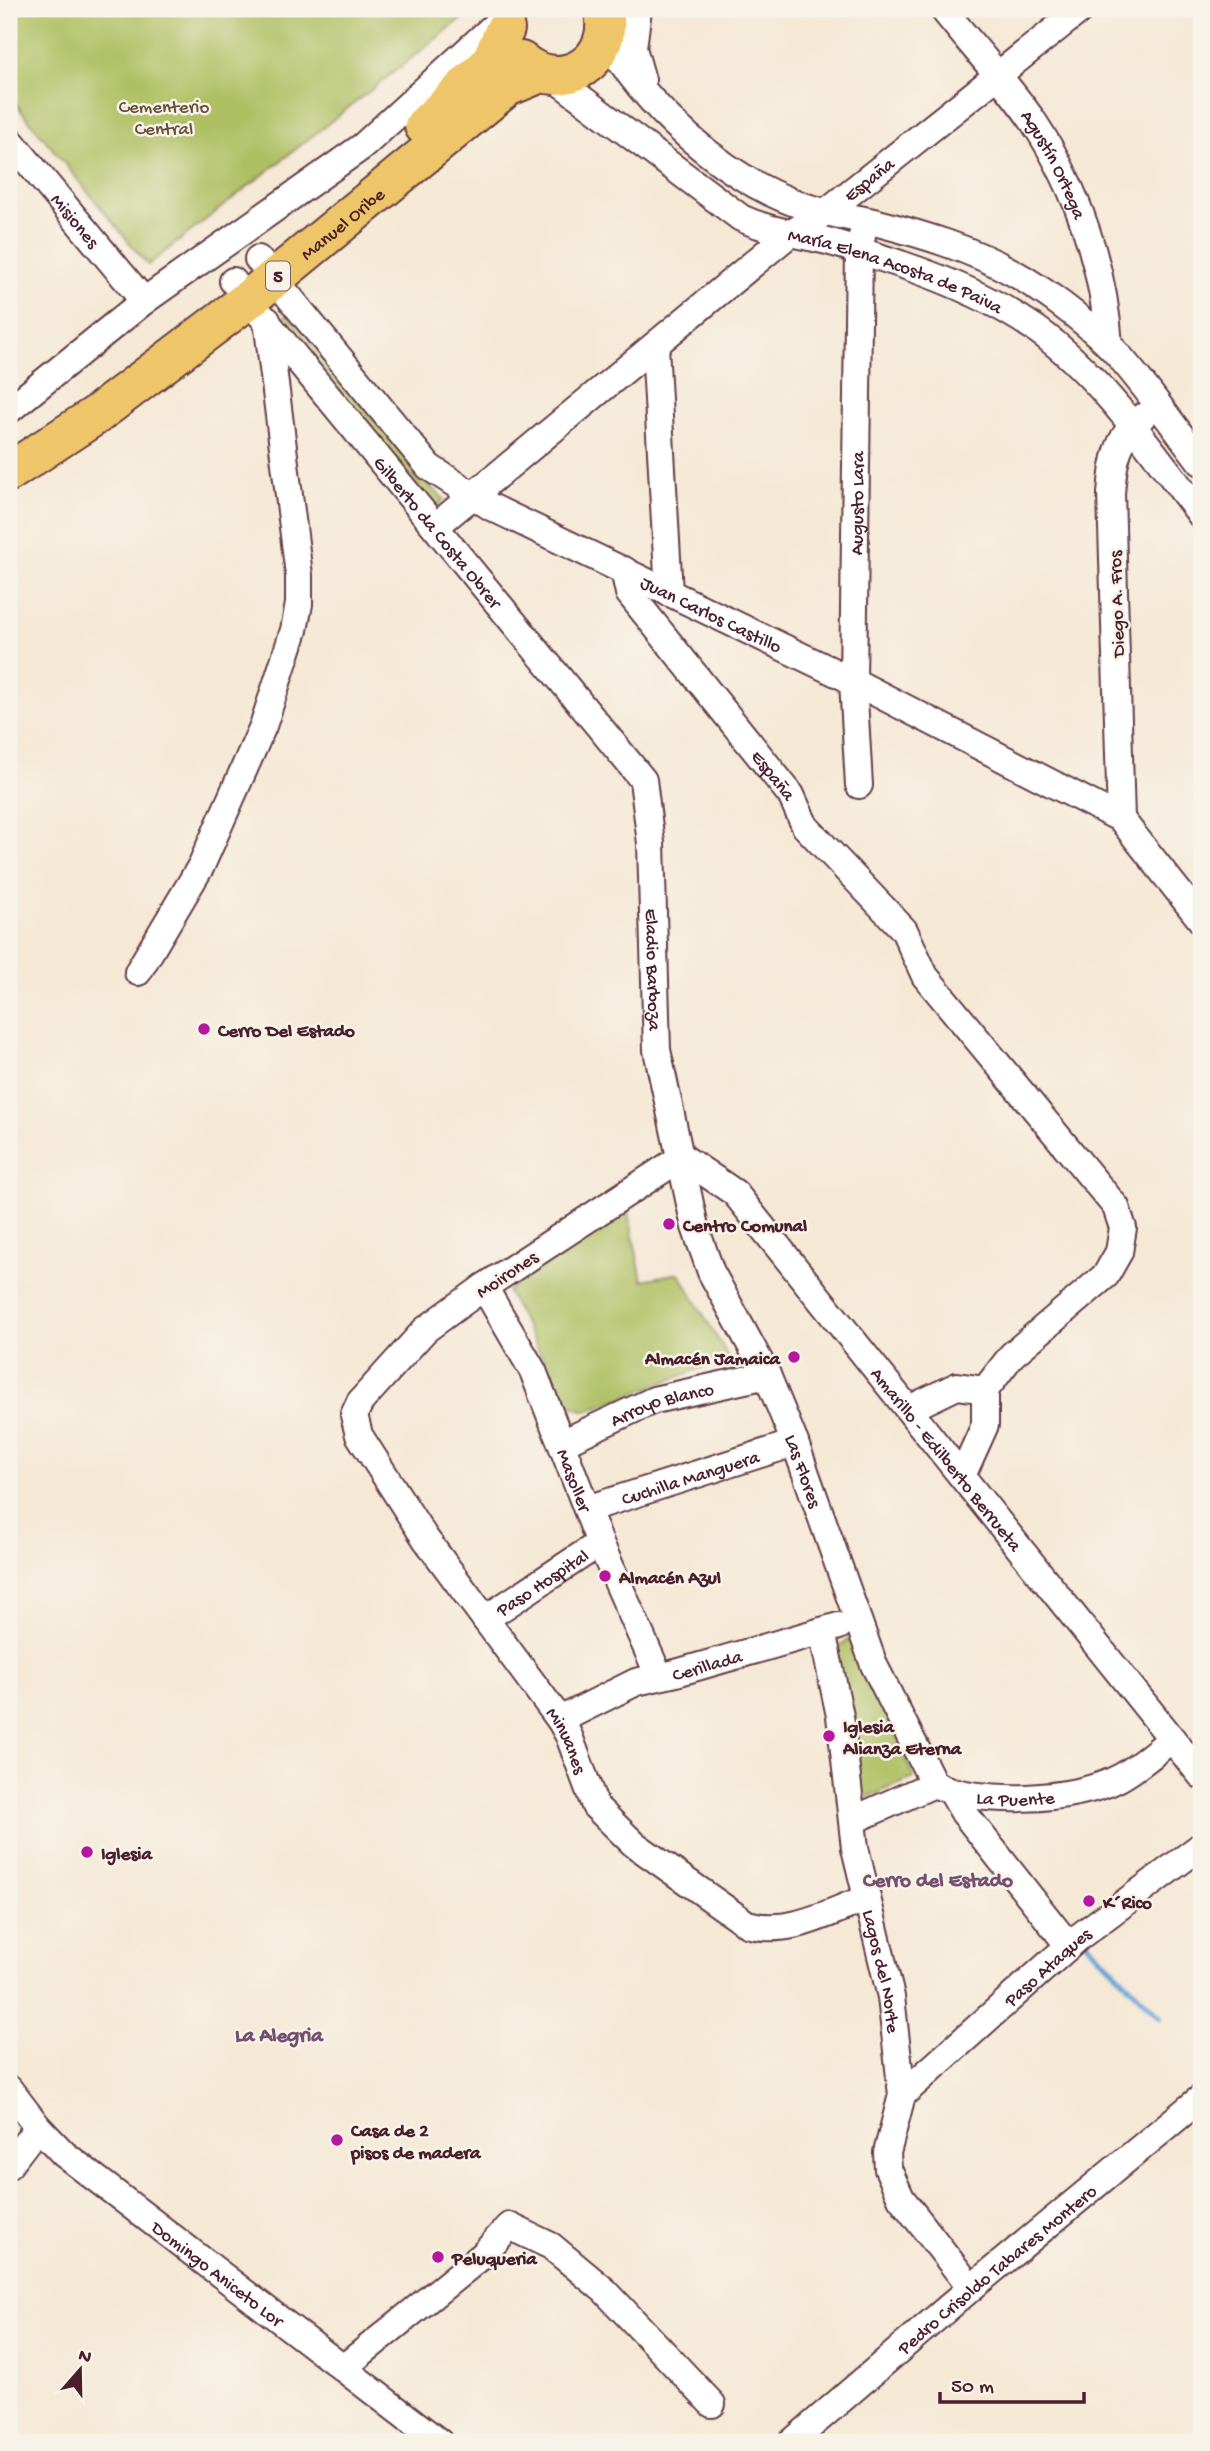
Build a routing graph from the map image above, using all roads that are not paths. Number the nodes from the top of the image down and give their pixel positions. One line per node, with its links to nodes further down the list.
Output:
1 (943, 9): 6 (street, Agustín Ortega)
2 (1081, 9): 6 (street, España)
3 (611, 14): 5 (highway, Manuel Oribe); 7 (street, María Elena Acosta de Paiva); 7 (street)
4 (506, 18): 5 (highway); 13 (highway, Manuel Oribe / 5); 14 (street)
5 (545, 74): 11 (street, María Elena Acosta de Paiva); 13 (highway, Manuel Oribe / 5)
6 (997, 77): 9 (street, España); 15 (street, Agustín Ortega)
7 (646, 95): 9 (street, María Elena Acosta de Paiva)
8 (9, 139): 14 (street, Misiones)
9 (825, 212): 10 (street, María Elena Acosta de Paiva); 11 (street, España)
10 (865, 220): 12 (street, Augusto Lara); 15 (street, María Elena Acosta de Paiva)
11 (788, 235): 12 (street, María Elena Acosta de Paiva); 16 (street, España)
12 (859, 251): 19 (street, María Elena Acosta de Paiva); 28 (street, Augusto Lara)
13 (256, 288): 20 (highway, Manuel Oribe / 5); 22 (highway, Manuel Oribe / 5); 23 (street, Juan Carlos Castillo); 25 (street, Gilberto da Costa Obrer); 33 (street)
14 (144, 301): 18 (street)
15 (1109, 345): 17 (street, María Elena Acosta de Paiva)
16 (655, 346): 23 (street, España); 27 (street)
17 (1156, 405): 19 (street, Diego A. Fros); 21 (street, María Elena Acosta de Paiva)
18 (9, 410)
19 (1131, 426): 24 (street, María Elena Acosta de Paiva); 31 (street, Diego A. Fros)
20 (9, 449)
21 (1201, 462)
22 (9, 472)
23 (469, 496): 25 (street, España); 26 (street, Juan Carlos Castillo)
24 (1201, 515)
25 (436, 526): 29 (street, Gilberto da Costa Obrer)
26 (624, 570): 27 (street, Juan Carlos Castillo); 37 (street, España)
27 (669, 593): 28 (street, Juan Carlos Castillo)
28 (853, 681): 30 (street, Augusto Lara); 31 (street, Juan Carlos Castillo)
29 (643, 780): 34 (street, Eladio Barboza)
30 (859, 785)
31 (1121, 819): 32 (street, Juan Carlos Castillo)
32 (1201, 919)
33 (138, 972)
34 (682, 1157): 35 (street, Moirones); 36 (street, Las Flores); 38 (street, Amarillo - Edilberto Berrueta)
35 (484, 1287): 39 (street, Moirones); 40 (street, Masoller)
36 (767, 1375): 40 (street, Arroyo Blanco); 41 (street, Las Flores)
37 (985, 1390): 38 (street); 42 (street)
38 (909, 1409): 42 (street, Amarillo - Edilberto Berrueta)
39 (354, 1416): 46 (street, Minuanes)
40 (562, 1443): 43 (street, Masoller)
41 (795, 1443): 43 (street, Cuchilla Manguera); 45 (street, Las Flores)
42 (962, 1476): 50 (street, Amarillo - Edilberto Berrueta)
43 (587, 1509): 44 (street, Masoller)
44 (600, 1543): 46 (street, Paso Hospital); 48 (street, Masoller)
45 (856, 1618): 47 (street, Cerillada); 52 (street, Las Flores)
46 (485, 1619): 49 (street, Minuanes)
47 (822, 1631): 48 (street, Cerillada); 53 (street, Lagos del Norte)
48 (659, 1676): 49 (street, Cerillada)
49 (560, 1720): 55 (street, Minuanes)
50 (1172, 1739): 51 (street, Amarillo - Edilberto Berrueta); 52 (street, La Puente)
51 (1201, 1775)
52 (944, 1789): 53 (street, La Puente); 56 (street, Las Flores)
53 (853, 1820): 55 (street, Lagos del Norte)
54 (1201, 1846): 56 (street, Paso Ataques)
55 (865, 1899): 58 (street, Lagos del Norte)
56 (1069, 1945): 58 (street, Paso Ataques)
57 (9, 2089): 60 (street, Domingo Aniceto Lor)
58 (902, 2095): 62 (street, Lagos del Norte)
59 (1201, 2098): 62 (street, Pedro Crisoldo Tabares Montero)
60 (38, 2127): 61 (street); 63 (street, Domingo Aniceto Lor)
61 (10, 2160)
62 (971, 2288): 66 (street, Pedro Crisoldo Tabares Montero)
63 (343, 2368): 64 (street); 65 (street, Domingo Aniceto Lor)
64 (712, 2404)
65 (439, 2442)
66 (792, 2442)

